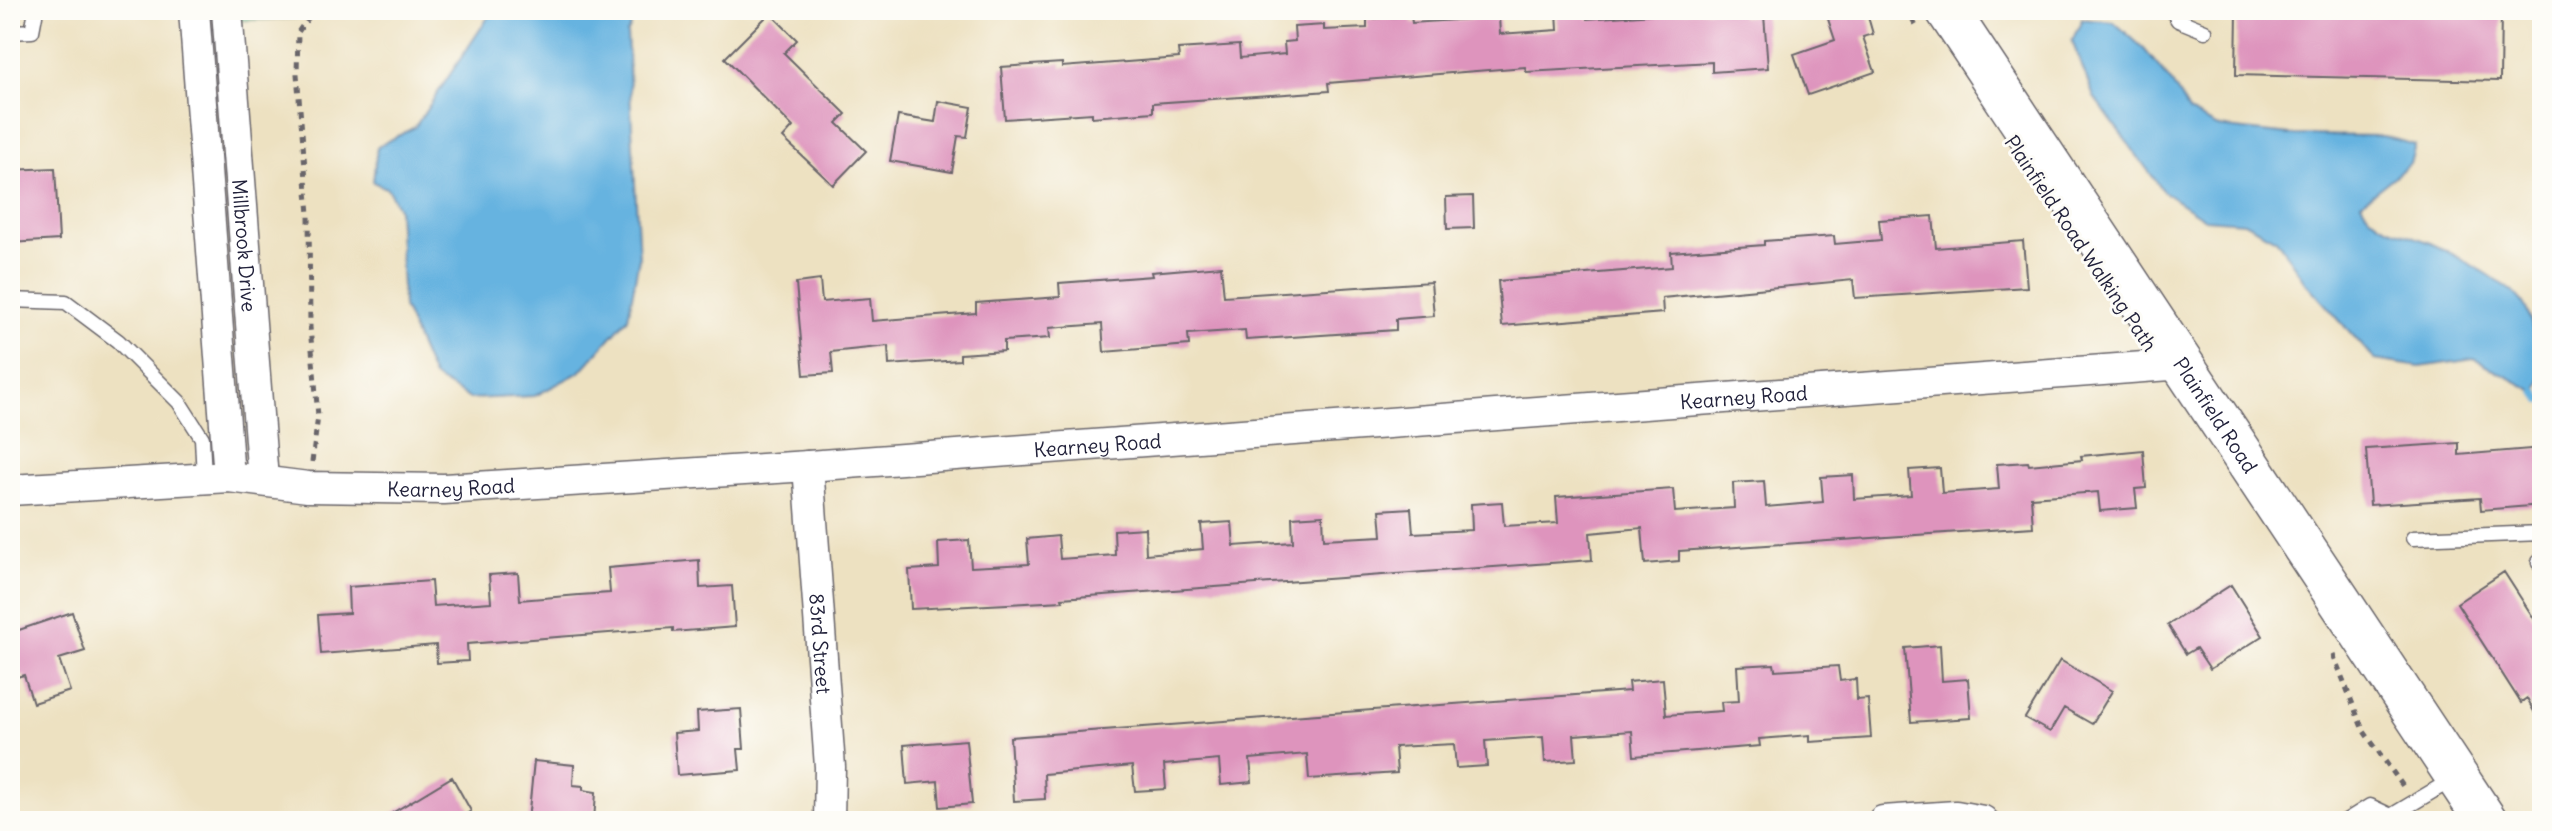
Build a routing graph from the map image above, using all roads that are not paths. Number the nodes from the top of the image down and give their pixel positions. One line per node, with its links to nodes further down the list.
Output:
1 (36, 10): 7 (lane)
2 (194, 10): 11 (street, Millbrook Drive)
3 (227, 10): 12 (street, Millbrook Drive)
4 (2172, 10): 6 (lane)
5 (1949, 19): 9 (main road, Plainfield Road)
6 (2205, 31)
7 (10, 32)
8 (10, 300): 11 (lane)
9 (2184, 364): 10 (street, Kearney Road); 16 (main road, Plainfield Road)
10 (808, 466): 12 (street, Kearney Road); 19 (street, 83rd Street)
11 (216, 477): 12 (street, Kearney Road); 13 (street, Kearney Road)
12 (263, 480)
13 (10, 490)
14 (2542, 533): 15 (lane)
15 (2413, 538)
16 (2456, 776): 17 (lane); 22 (main road, Plainfield Road)
17 (2391, 818): 21 (lane)
18 (1982, 820): 20 (street)
19 (829, 821)
20 (1883, 821)
21 (2346, 821)
22 (2486, 821)

